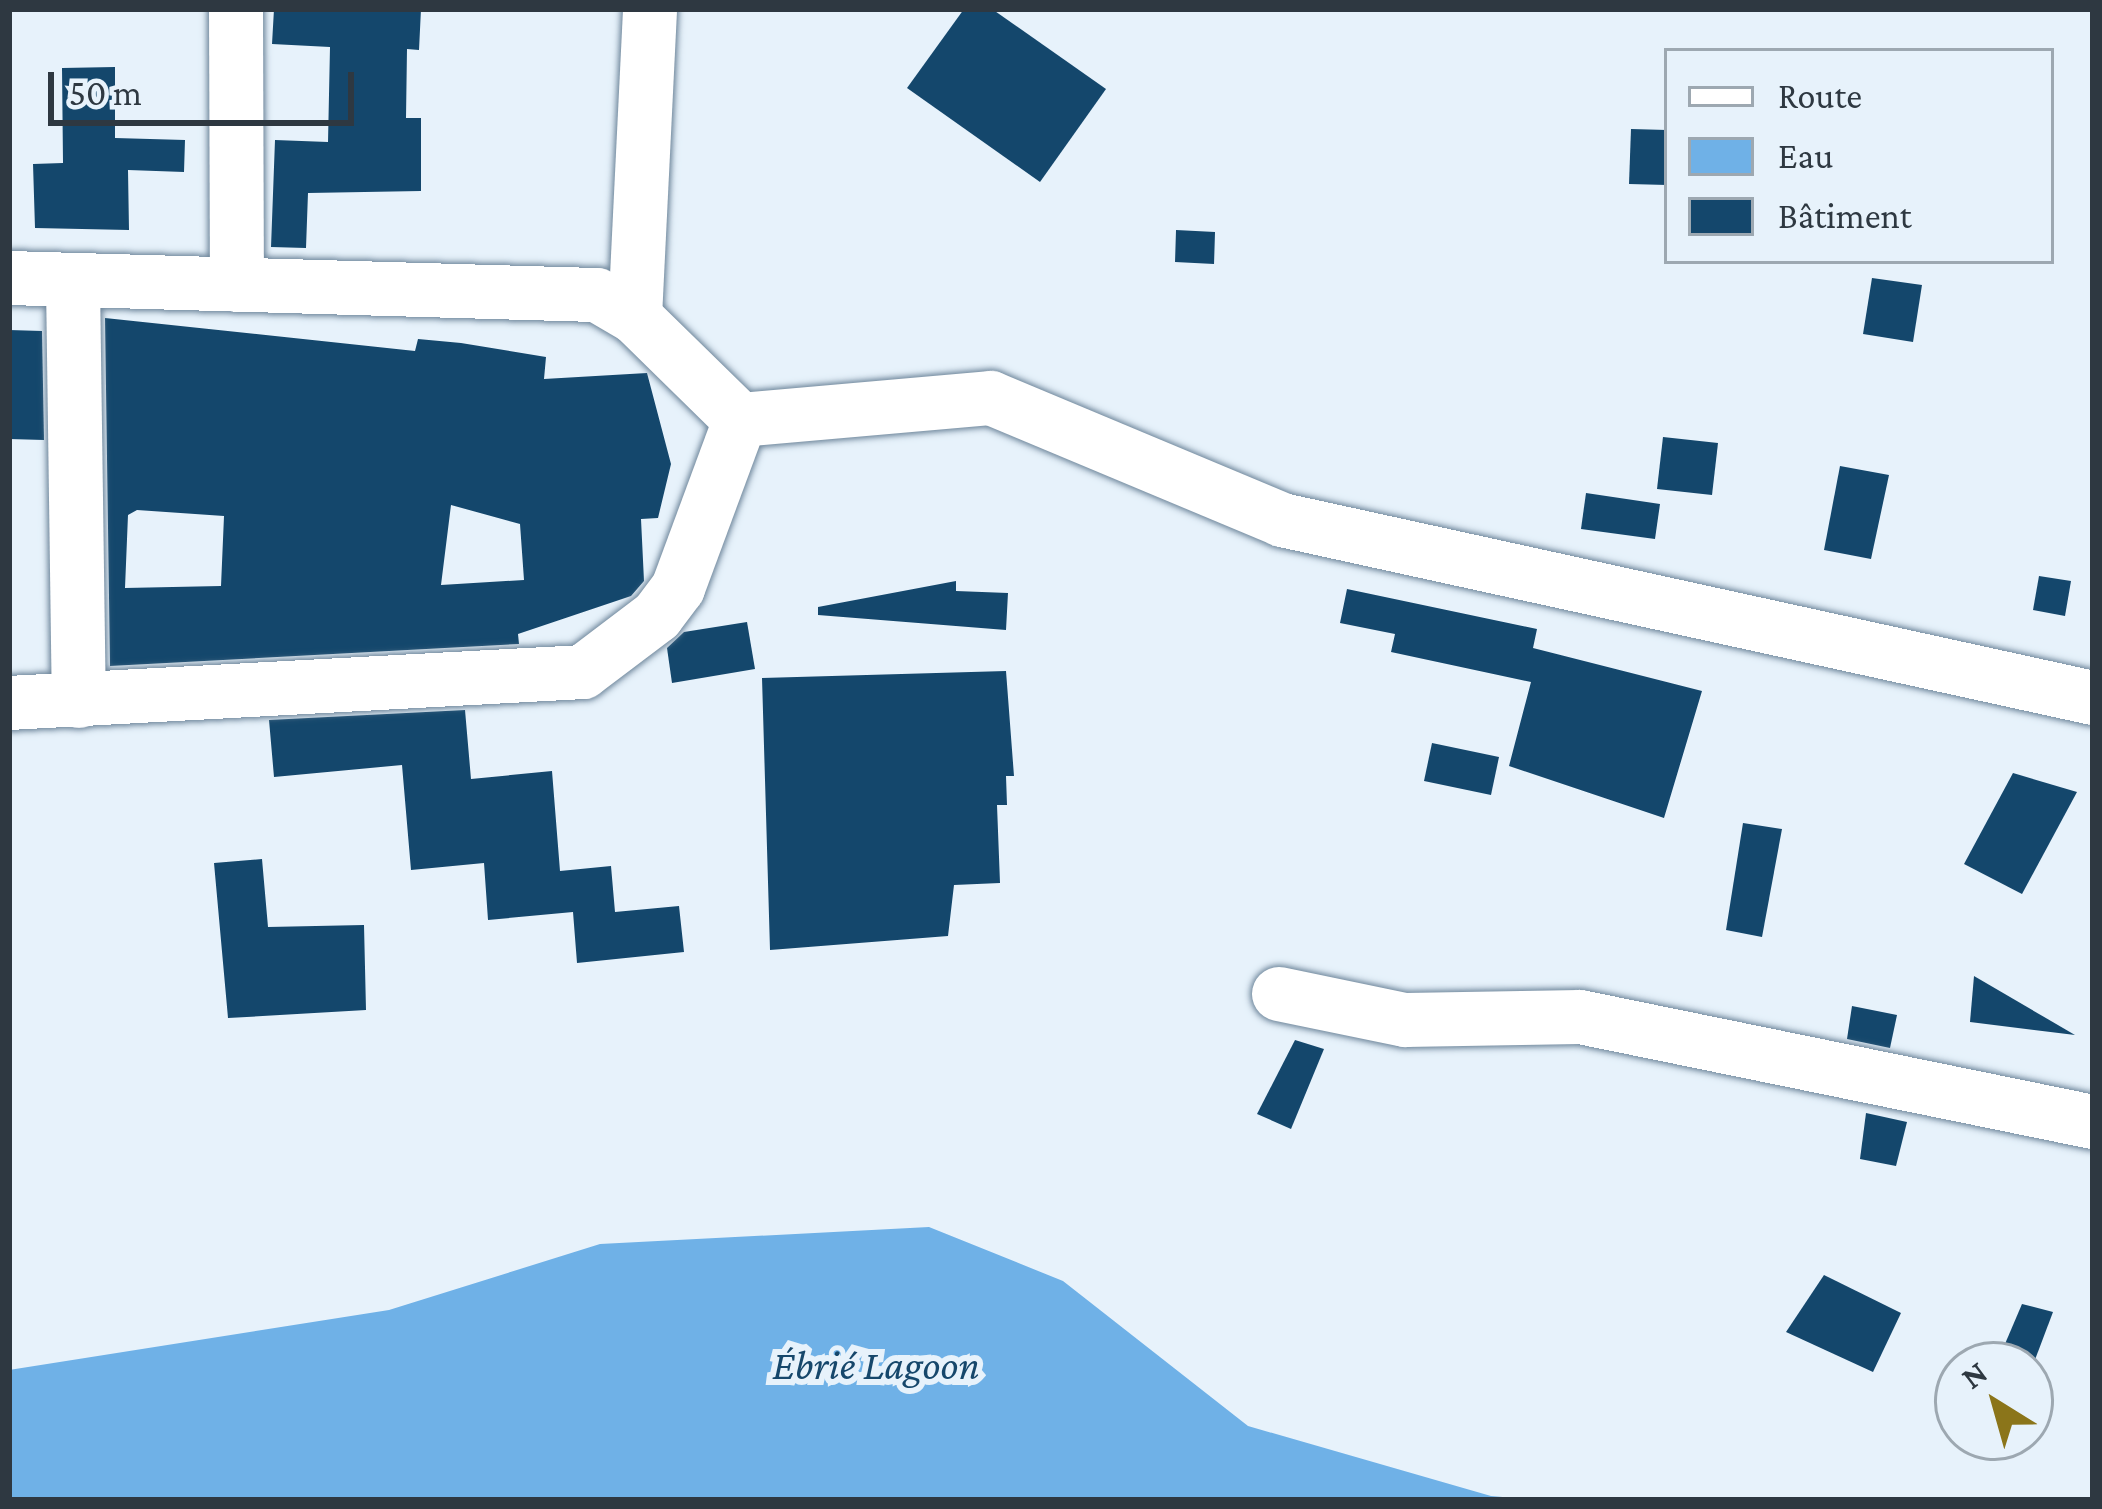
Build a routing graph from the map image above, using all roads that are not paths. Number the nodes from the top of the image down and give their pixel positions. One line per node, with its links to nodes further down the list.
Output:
1 (236, 9): 5 (street)
2 (650, 9): 6 (street)
3 (9, 278): 4 (street)
4 (73, 284): 5 (street); 9 (street)
5 (237, 285): 6 (street)
6 (634, 316): 7 (street)
7 (740, 419): 8 (street); 9 (street)
8 (2093, 698)
9 (79, 701): 10 (street)
10 (9, 703)
11 (1279, 994): 12 (street)
12 (2093, 1122)

